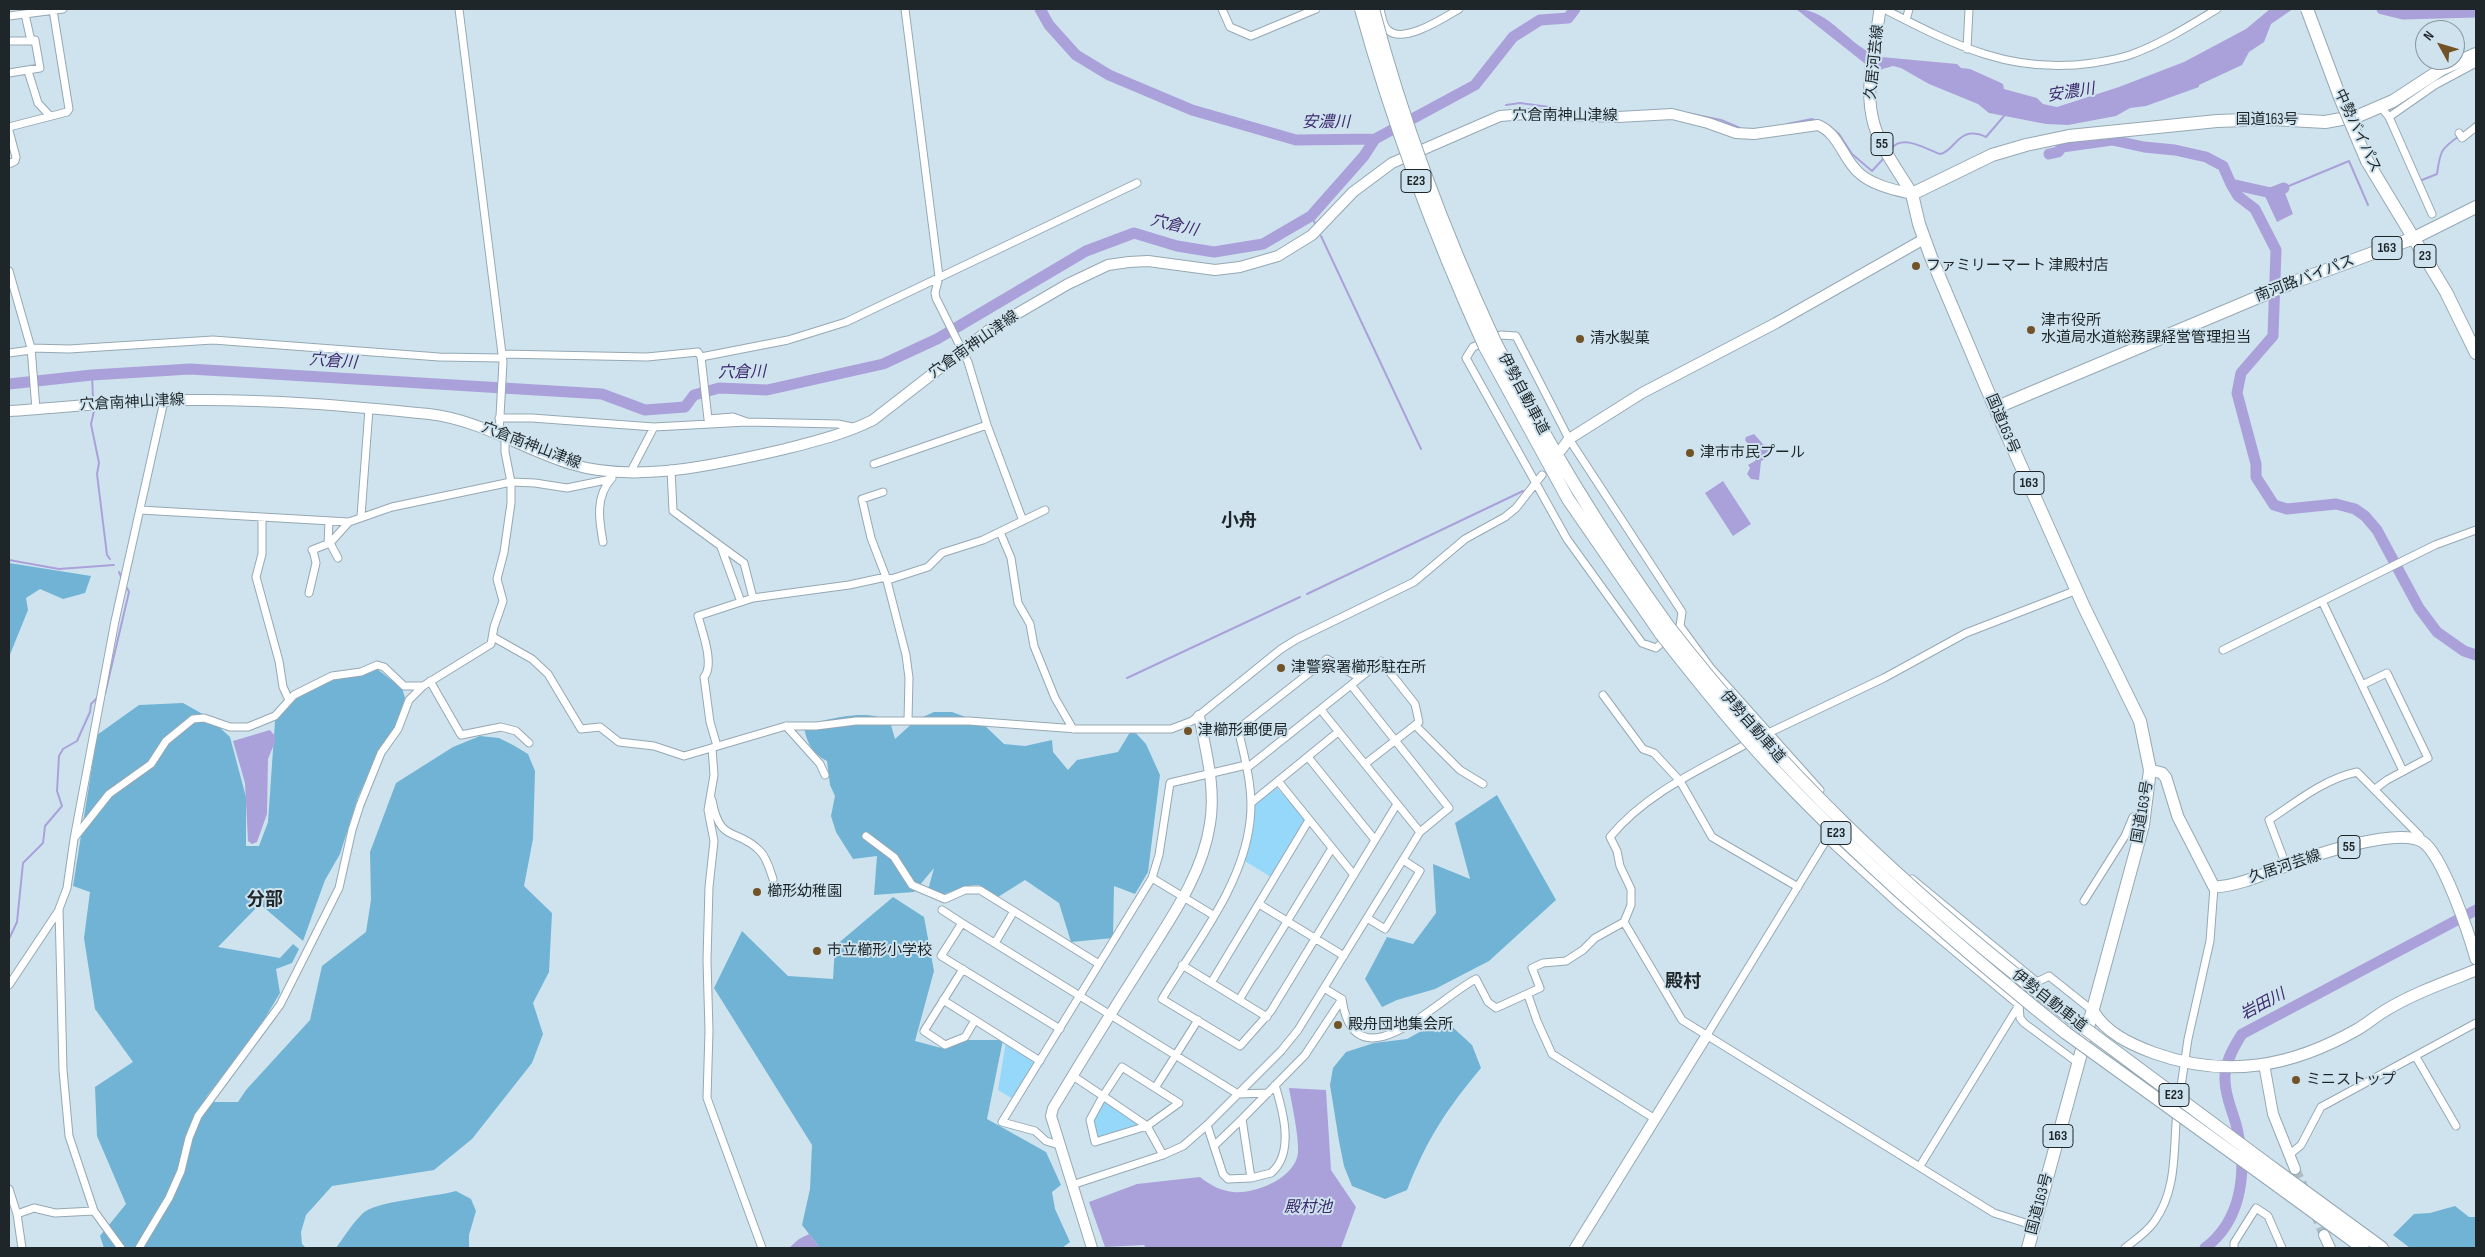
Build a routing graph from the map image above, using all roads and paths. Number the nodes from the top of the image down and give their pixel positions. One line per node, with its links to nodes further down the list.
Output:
1 (63, 9): 16 (street)
2 (460, 9): 48 (street)
3 (905, 9): 42 (street)
4 (1222, 9): 5 (street)
5 (1316, 9)
6 (1361, 9): 43 (highway, 伊勢自動車道 / E23, bridge)
7 (1372, 9): 43 (highway, 伊勢自動車道 / E23, bridge)
8 (1380, 9): 9 (street)
9 (1459, 9)
10 (1880, 9): 36 (main road, 久居河芸線 / 55)
11 (1884, 9): 18 (street)
12 (1902, 9): 18 (street)
13 (1969, 9): 22 (street)
14 (2217, 9): 22 (street)
15 (2307, 9): 39 (highway, 中勢バイパス / 23, bridge)
16 (53, 10): 17 (street); 28 (street)
17 (25, 14): 19 (street); 20 (street)
18 (1908, 15): 22 (street)
19 (9, 16)
20 (31, 40): 21 (street); 25 (street)
21 (9, 41)
22 (1967, 49)
23 (2476, 54): 27 (highway, 国道163号)
24 (2476, 63): 29 (street)
25 (28, 70): 26 (street); 28 (street)
26 (9, 73)
27 (2381, 107): 29 (street); 36 (highway, 国道163号)
28 (50, 116): 30 (street)
29 (2389, 117): 38 (street)
30 (9, 127)
31 (2476, 127): 33 (street)
32 (9, 131): 34 (street)
33 (2461, 136)
34 (9, 164)
35 (1137, 183): 42 (street)
36 (1912, 194): 40 (highway, 国道163号 / 163); 45 (main road, 穴倉南神山津線)
37 (2476, 207): 39 (highway, 南河路バイパス / 163)
38 (2432, 214)
39 (2414, 238): 47 (highway, 中勢バイパス / 23); 52 (highway, 南河路バイパス / 163)
40 (1924, 239): 52 (highway, 国道163号 / 163); 61 (main road)
41 (9, 271): 44 (street)
42 (939, 278): 45 (street); 49 (street)
43 (1490, 345): 90 (highway, 伊勢自動車道 / E23)
44 (31, 350): 46 (street); 48 (street); 51 (street)
45 (963, 352): 57 (street); 59 (main road, 穴倉南神山津線)
46 (9, 353)
47 (2476, 353)
48 (502, 358): 49 (street); 55 (street)
49 (702, 359): 56 (street)
50 (164, 401): 51 (main road, 穴倉南神山津線); 53 (main road, 穴倉南神山津線); 71 (street)
51 (36, 407): 54 (main road, 穴倉南神山津線)
52 (1995, 408): 85 (highway, 国道163号 / 163)
53 (369, 409): 60 (main road, 穴倉南神山津線); 73 (street)
54 (9, 411)
55 (499, 415): 58 (street); 60 (street)
56 (747, 422): 58 (street); 59 (street)
57 (988, 425): 63 (street); 76 (street)
58 (654, 427): 65 (street)
59 (858, 428): 64 (main road, 穴倉南神山津線)
60 (502, 435): 65 (main road, 穴倉南神山津線); 68 (street)
61 (1569, 439): 62 (main road); 69 (street); 90 (street)
62 (1560, 450)
63 (874, 464)
64 (671, 470): 65 (main road, 穴倉南神山津線); 82 (street)
65 (627, 471): 67 (street)
66 (1542, 475): 69 (street)
67 (611, 479): 68 (street); 80 (street)
68 (512, 482): 73 (street); 91 (street)
69 (1535, 482): 90 (street); 101 (street)
70 (884, 492): 84 (street)
71 (140, 510): 74 (street); 129 (street)
72 (1046, 510): 76 (street)
73 (361, 516): 77 (street)
74 (262, 518): 75 (street); 99 (street)
75 (328, 521): 77 (street); 81 (street)
76 (1023, 521): 79 (street)
77 (349, 522): 81 (street)
78 (2476, 530): 88 (street)
79 (1000, 532): 84 (street); 105 (street)
80 (602, 542)
81 (329, 544): 83 (street); 86 (street)
82 (721, 546): 87 (street); 89 (street)
83 (338, 558)
84 (886, 577): 87 (street); 102 (street)
85 (2077, 590): 107 (street); 114 (highway, 国道163号 / 163)
86 (309, 593)
87 (753, 598): 89 (street)
88 (2322, 601): 92 (street); 96 (street)
89 (741, 602): 110 (street)
90 (1670, 629): 107 (street); 200 (highway, 伊勢自動車道 / E23, bridge); 200 (highway, 伊勢自動車道 / E23, bridge)
91 (493, 637): 94 (street); 110 (street)
92 (2223, 650)
93 (1360, 678): 95 (street); 103 (street); 113 (street)
94 (430, 681): 97 (street); 109 (street)
95 (1351, 685): 100 (street); 108 (street)
96 (2362, 685): 115 (street); 115 (street)
97 (423, 686): 99 (street); 211 (street)
98 (1603, 695): 119 (street)
99 (289, 700): 129 (street)
100 (1321, 710): 106 (street); 113 (street)
101 (1199, 716): 105 (street); 116 (main road)
102 (908, 720): 104 (street); 105 (street)
103 (1415, 724): 108 (street); 120 (street)
104 (786, 726): 110 (street); 117 (street)
105 (1073, 729)
106 (1338, 732): 111 (street); 112 (street)
107 (1768, 732): 119 (street); 159 (street)
108 (1395, 740): 112 (street); 127 (street)
109 (529, 743)
110 (715, 747): 122 (street)
111 (1308, 757): 118 (street); 130 (street)
112 (1365, 764): 124 (street)
113 (1246, 767): 116 (street); 123 (street)
114 (2150, 770): 125 (highway, 国道163号 / 163); 139 (main road)
115 (2403, 771): 121 (street)
116 (1210, 774): 136 (street); 140 (main road)
117 (825, 775)
118 (1278, 781): 123 (street); 126 (street)
119 (1680, 781): 138 (street); 149 (street)
120 (1483, 784)
121 (2375, 789): 131 (street); 134 (street)
122 (711, 795): 137 (street); 212 (street)
123 (1251, 803): 146 (street)
124 (1397, 804): 127 (street); 130 (street)
125 (2145, 815): 141 (street); 169 (highway, 国道163号 / 163)
126 (1309, 820): 132 (street); 142 (street)
127 (1420, 832): 133 (street)
128 (866, 836): 145 (street)
129 (74, 839): 143 (street)
130 (1375, 840): 135 (street)
131 (2420, 841): 134 (main road, 久居河芸線 / 55); 154 (main road)
132 (1332, 848): 135 (street); 148 (street)
133 (1403, 860): 147 (street); 147 (street)
134 (2286, 865): 139 (main road, 久居河芸線 / 55)
135 (1354, 875): 151 (street)
136 (1152, 878): 140 (street); 155 (street)
137 (773, 879)
138 (1798, 887): 168 (street); 176 (street)
139 (2214, 887): 180 (street)
140 (1183, 897): 146 (street); 170 (main road)
141 (2084, 901)
142 (1259, 904): 148 (street); 160 (street)
143 (59, 909): 161 (street); 204 (street)
144 (942, 910): 150 (street)
145 (1014, 911): 152 (street); 155 (street)
146 (1213, 916): 156 (street)
147 (1367, 918): 153 (street)
148 (1287, 921): 151 (street); 167 (street)
149 (1624, 922): 163 (street); 176 (street)
150 (962, 923): 152 (street); 157 (street)
151 (1315, 938): 153 (street); 171 (street)
152 (995, 943): 164 (street)
153 (1344, 956): 162 (street)
154 (2476, 959)
155 (1099, 964): 164 (street)
156 (1182, 965): 160 (street); 173 (street)
157 (963, 969): 166 (street); 175 (street)
158 (2476, 970): 182 (main road)
159 (2037, 982): 168 (street); 169 (street)
160 (1211, 983): 167 (street)
161 (9, 985)
162 (1324, 988): 165 (street); 187 (street)
163 (1528, 995): 165 (street); 190 (street)
164 (1080, 996): 170 (street); 175 (street)
165 (1342, 999): 184 (street)
166 (943, 1000): 172 (street); 172 (street)
167 (1239, 1000): 171 (street)
168 (2019, 1005): 181 (street); 198 (street)
169 (2093, 1011): 180 (main road); 181 (highway, 国道163号 / 163)
170 (1110, 1014): 177 (street); 183 (main road)
171 (1267, 1017): 173 (street)
172 (975, 1020): 179 (street)
173 (1198, 1020): 177 (street)
174 (2476, 1023): 178 (street)
175 (1060, 1029): 179 (street)
176 (1707, 1035): 190 (main road); 198 (street)
177 (1176, 1056): 185 (street); 187 (street)
178 (2416, 1057): 193 (street); 197 (street)
179 (1040, 1061): 194 (street)
180 (2187, 1063): 182 (main road); 216 (street)
181 (2078, 1064): 206 (highway, 国道163号 / 163)
182 (2258, 1066): 197 (main road)
183 (1073, 1076): 188 (street); 194 (main road)
184 (1275, 1085): 186 (street); 201 (street)
185 (1155, 1088): 188 (street); 192 (street)
186 (1268, 1093): 187 (street); 189 (street)
187 (1238, 1094): 191 (street)
188 (1103, 1096): 192 (street); 192 (street)
189 (1242, 1119): 195 (street); 201 (street)
190 (1655, 1119): 214 (main road)
191 (1208, 1125): 195 (street); 196 (street)
192 (1147, 1126): 196 (street)
193 (2456, 1126)
194 (1059, 1145): 202 (main road)
195 (1214, 1146): 201 (street)
196 (1163, 1155): 202 (street)
197 (2289, 1155): 199 (main road)
198 (1920, 1166): 206 (street)
199 (2295, 1169)
200 (2270, 1173): 219 (highway, 伊勢自動車道 / E23); 220 (highway, 伊勢自動車道 / E23)
201 (1251, 1178)
202 (1072, 1185): 213 (main road)
203 (9, 1189): 205 (street)
204 (94, 1211): 205 (street); 210 (street)
205 (17, 1214): 209 (street)
206 (2035, 1226): 215 (highway, 国道163号 / 163)
207 (2324, 1235): 218 (main road)
208 (2235, 1246): 217 (street)
209 (22, 1248)
210 (121, 1248)
211 (139, 1248)
212 (762, 1248)
213 (1092, 1248)
214 (1575, 1248)
215 (2028, 1248)
216 (2125, 1248)
217 (2282, 1248)
218 (2330, 1248)
219 (2363, 1248)
220 (2382, 1248)

